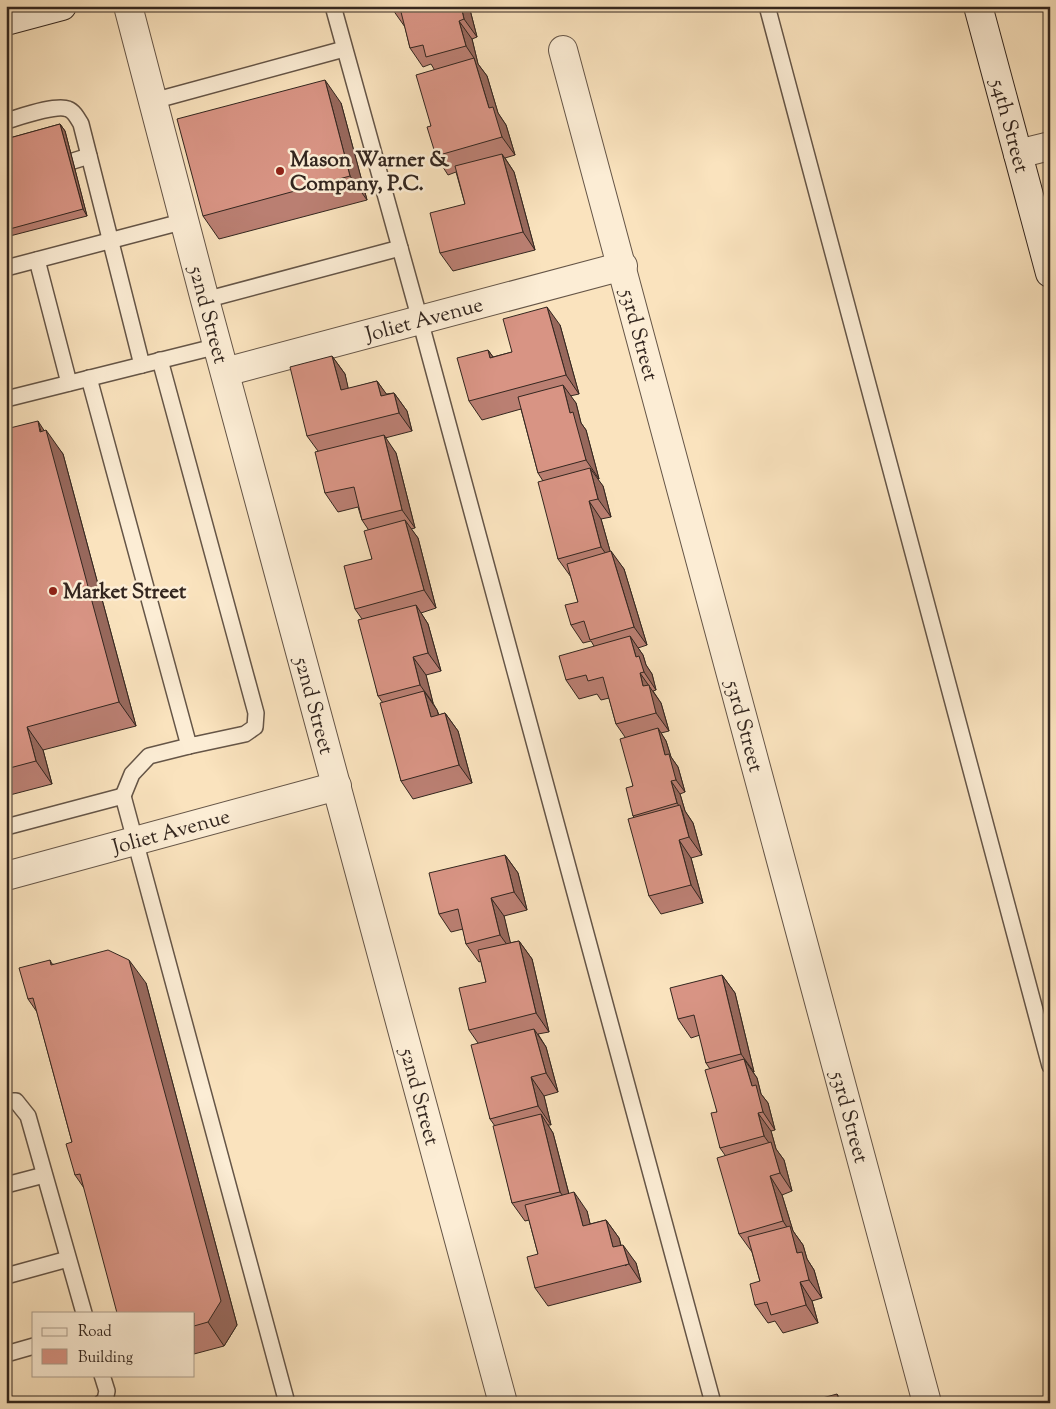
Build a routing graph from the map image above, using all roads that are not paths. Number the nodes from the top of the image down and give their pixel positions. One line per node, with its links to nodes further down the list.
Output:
1 (62, 6): 6 (street)
2 (128, 6): 9 (street, 52nd Street)
3 (333, 6): 7 (lane)
4 (767, 6): 39 (lane)
5 (978, 6): 12 (street, 54th Street)
6 (6, 21)
7 (344, 49): 9 (lane); 19 (lane)
8 (563, 50): 21 (street, 53rd Street)
9 (153, 101): 17 (street, 52nd Street)
10 (6, 121): 13 (lane)
11 (1050, 146): 12 (street)
12 (1018, 154): 23 (street, 54th Street)
13 (89, 156): 14 (lane); 15 (lane)
14 (73, 161)
15 (96, 186): 16 (lane); 18 (lane)
16 (80, 190)
17 (185, 221): 18 (lane); 24 (street, 52nd Street)
18 (109, 241): 20 (lane); 28 (lane)
19 (400, 248): 24 (lane); 25 (lane)
20 (37, 260): 22 (lane); 31 (lane)
21 (622, 266): 25 (street, Joliet Avenue); 53 (street, 53rd Street)
22 (6, 268)
23 (1050, 273)
24 (205, 300): 26 (street, 52nd Street)
25 (420, 320): 29 (street, Joliet Avenue); 52 (lane)
26 (218, 346): 27 (lane); 29 (street, 52nd Street)
27 (160, 360): 28 (lane); 33 (lane)
28 (142, 365): 30 (lane)
29 (225, 372): 34 (street, 52nd Street)
30 (89, 378): 31 (lane); 33 (lane)
31 (69, 383): 32 (lane)
32 (6, 400)
33 (189, 746): 35 (lane)
34 (337, 786): 37 (street, Joliet Avenue); 51 (street, 52nd Street)
35 (122, 796): 36 (lane); 37 (lane)
36 (6, 827)
37 (134, 841): 38 (street, Joliet Avenue); 50 (lane)
38 (6, 876)
39 (1050, 1066)
40 (6, 1101): 41 (lane)
41 (44, 1175): 42 (lane); 43 (lane)
42 (6, 1185)
43 (68, 1260): 44 (lane); 45 (lane)
44 (6, 1276)
45 (84, 1312)
46 (32, 1347): 47 (lane)
47 (6, 1354)
48 (102, 1376): 49 (lane)
49 (101, 1403)
50 (287, 1403)
51 (503, 1403)
52 (713, 1403)
53 (927, 1403)

